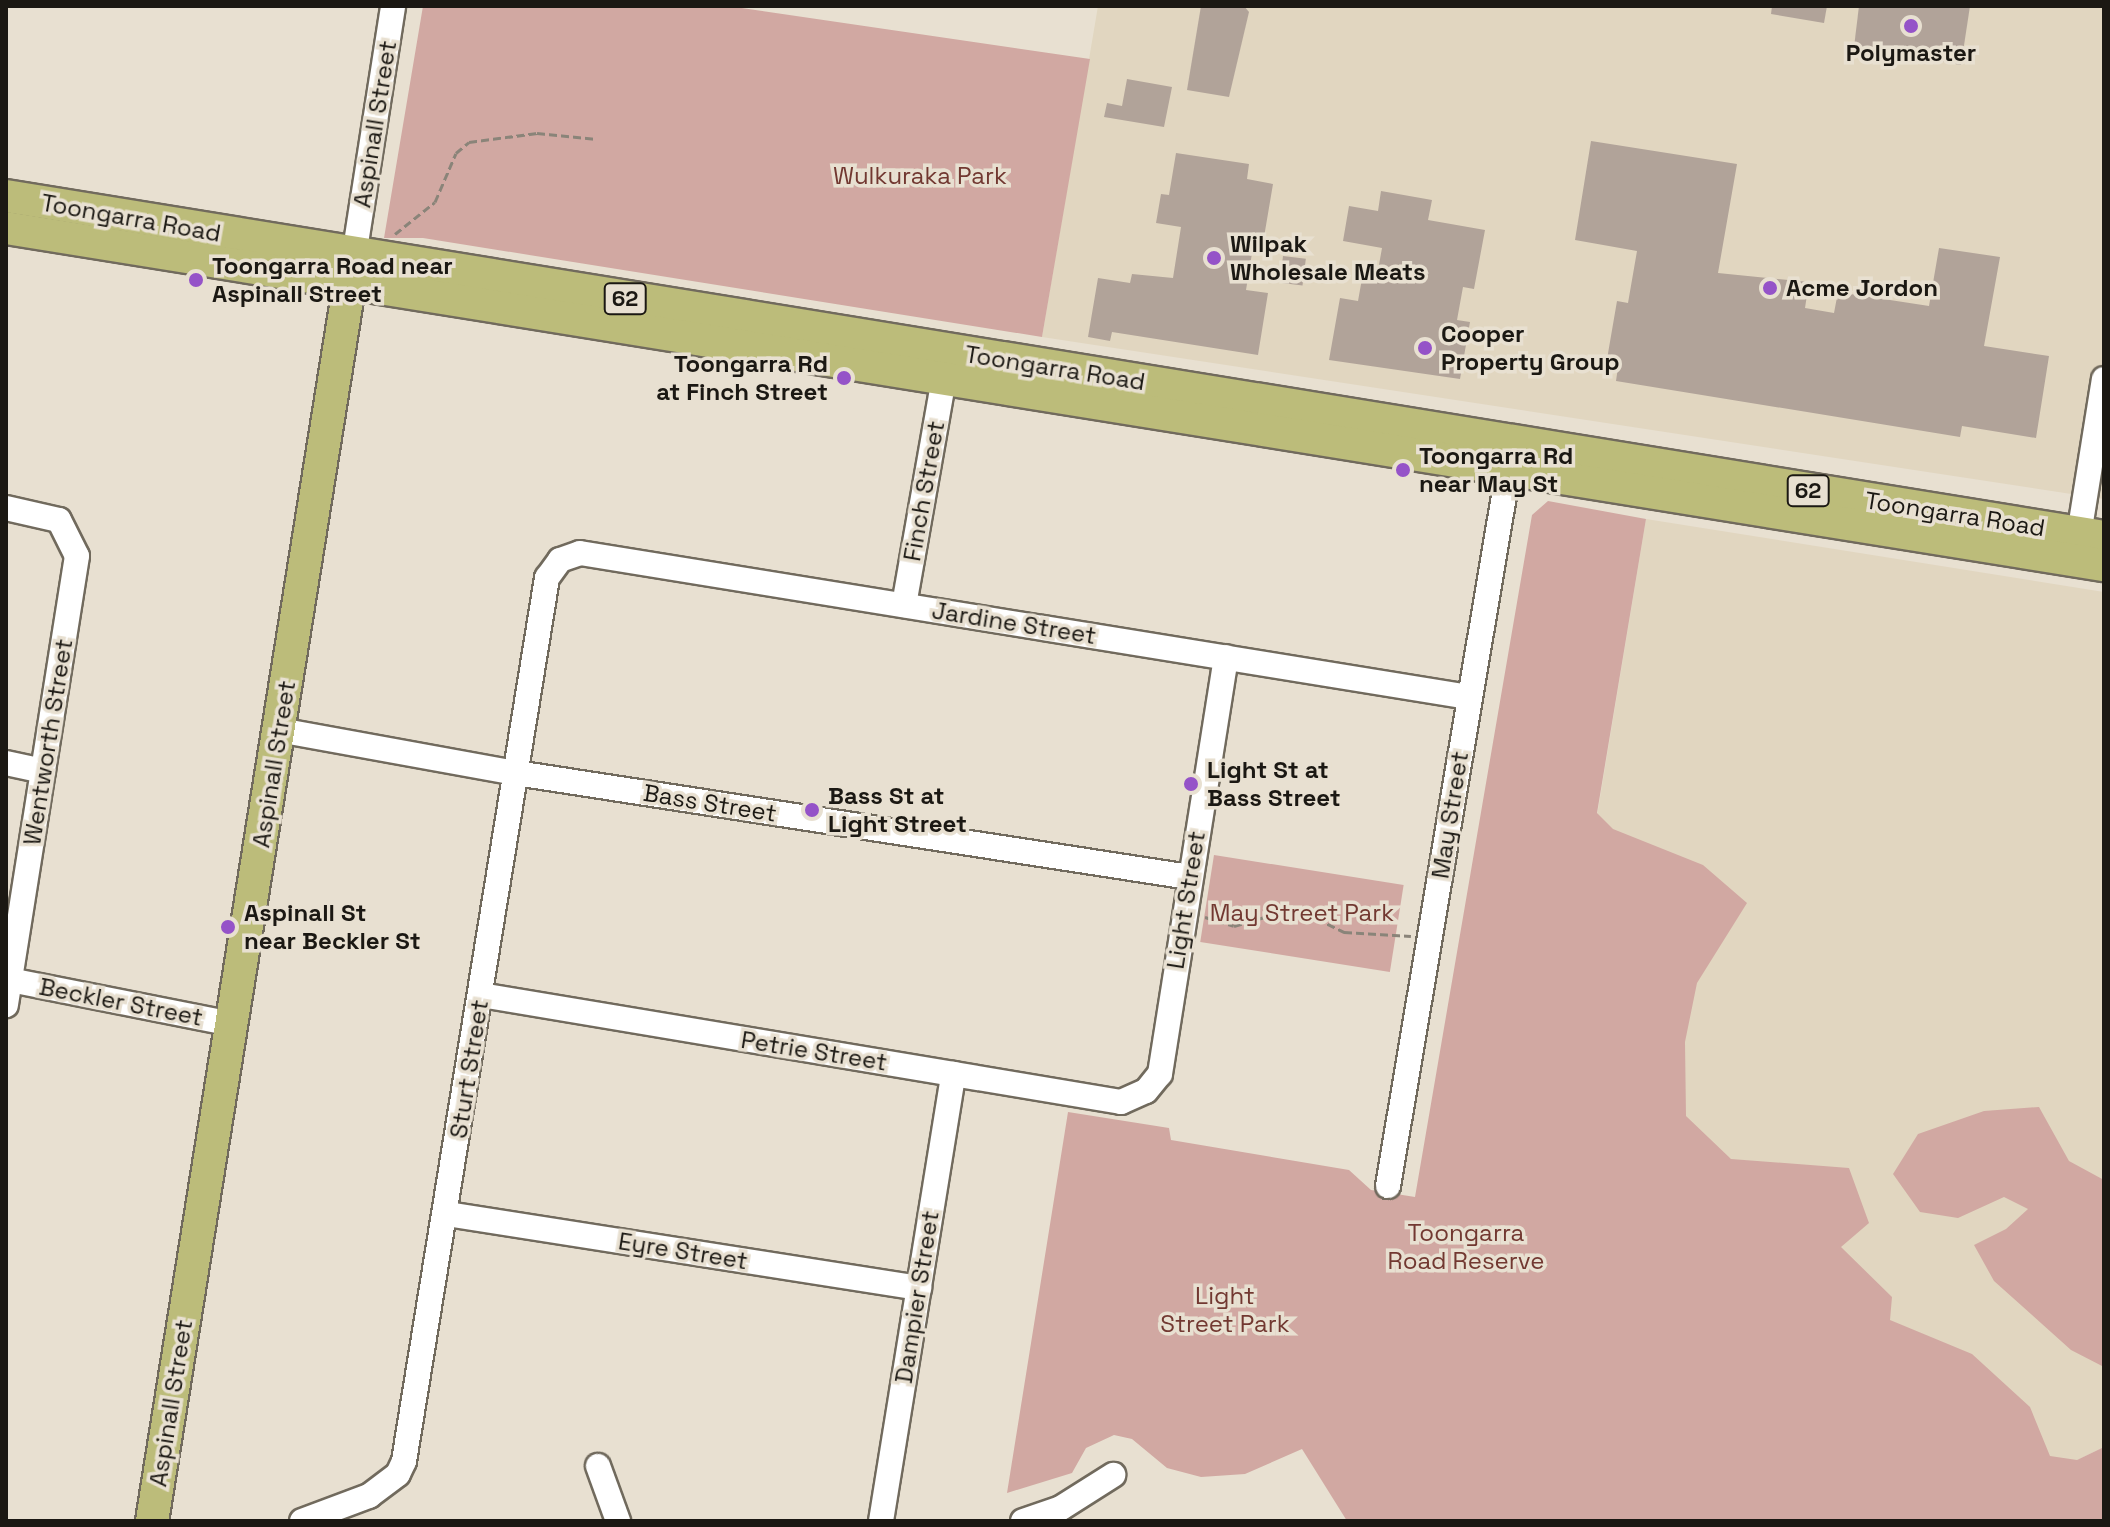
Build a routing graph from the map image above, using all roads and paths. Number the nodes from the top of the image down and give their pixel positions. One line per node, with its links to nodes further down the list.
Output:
1 (393, 6): 6 (street, Aspinall Street)
2 (597, 139): 5 (path)
3 (6, 196): 6 (main road, Toongarra Road / 62)
4 (6, 228): 6 (main road, Toongarra Road / 62)
5 (383, 232)
6 (352, 271): 7 (main road, Toongarra Road / 62); 9 (main road, Toongarra Road / 62); 16 (main road, Aspinall Street)
7 (944, 378): 9 (main road, Toongarra Road / 62); 13 (street, Finch Street)
8 (2104, 379): 11 (street)
9 (1511, 457): 11 (main road, Toongarra Road / 62); 15 (street, May Street)
10 (6, 508): 18 (street, Wentworth Street)
11 (2090, 549)
12 (560, 560): 13 (street, Jardine Street); 19 (street, Sturt Street)
13 (904, 605): 14 (street, Jardine Street)
14 (1226, 657): 15 (street, Jardine Street); 20 (street, Light Street)
15 (1469, 697): 22 (street, May Street)
16 (279, 730): 19 (street, Bass Street); 26 (main road, Aspinall Street)
17 (6, 763): 18 (street)
18 (43, 771): 23 (street, Wentworth Street)
19 (516, 773): 20 (street, Bass Street); 24 (street, Sturt Street)
20 (1189, 877): 21 (street, Light Street)
21 (1183, 922): 22 (path); 28 (street, Light Street)
22 (1430, 939): 29 (street, May Street)
23 (10, 980): 25 (street, Wentworth Street); 26 (street, Beckler Street)
24 (481, 995): 27 (street, Petrie Street); 30 (street, Sturt Street)
25 (6, 1005)
26 (232, 1024): 34 (main road, Aspinall Street)
27 (953, 1074): 28 (street, Petrie Street); 31 (street, Dampier Street)
28 (1146, 1091)
29 (1388, 1186)
30 (447, 1214): 31 (street, Eyre Street); 35 (street, Sturt Street)
31 (919, 1288): 37 (street, Dampier Street)
32 (598, 1466): 36 (street)
33 (1113, 1475): 38 (street)
34 (152, 1521)
35 (302, 1521)
36 (618, 1521)
37 (881, 1521)
38 (1023, 1521)

